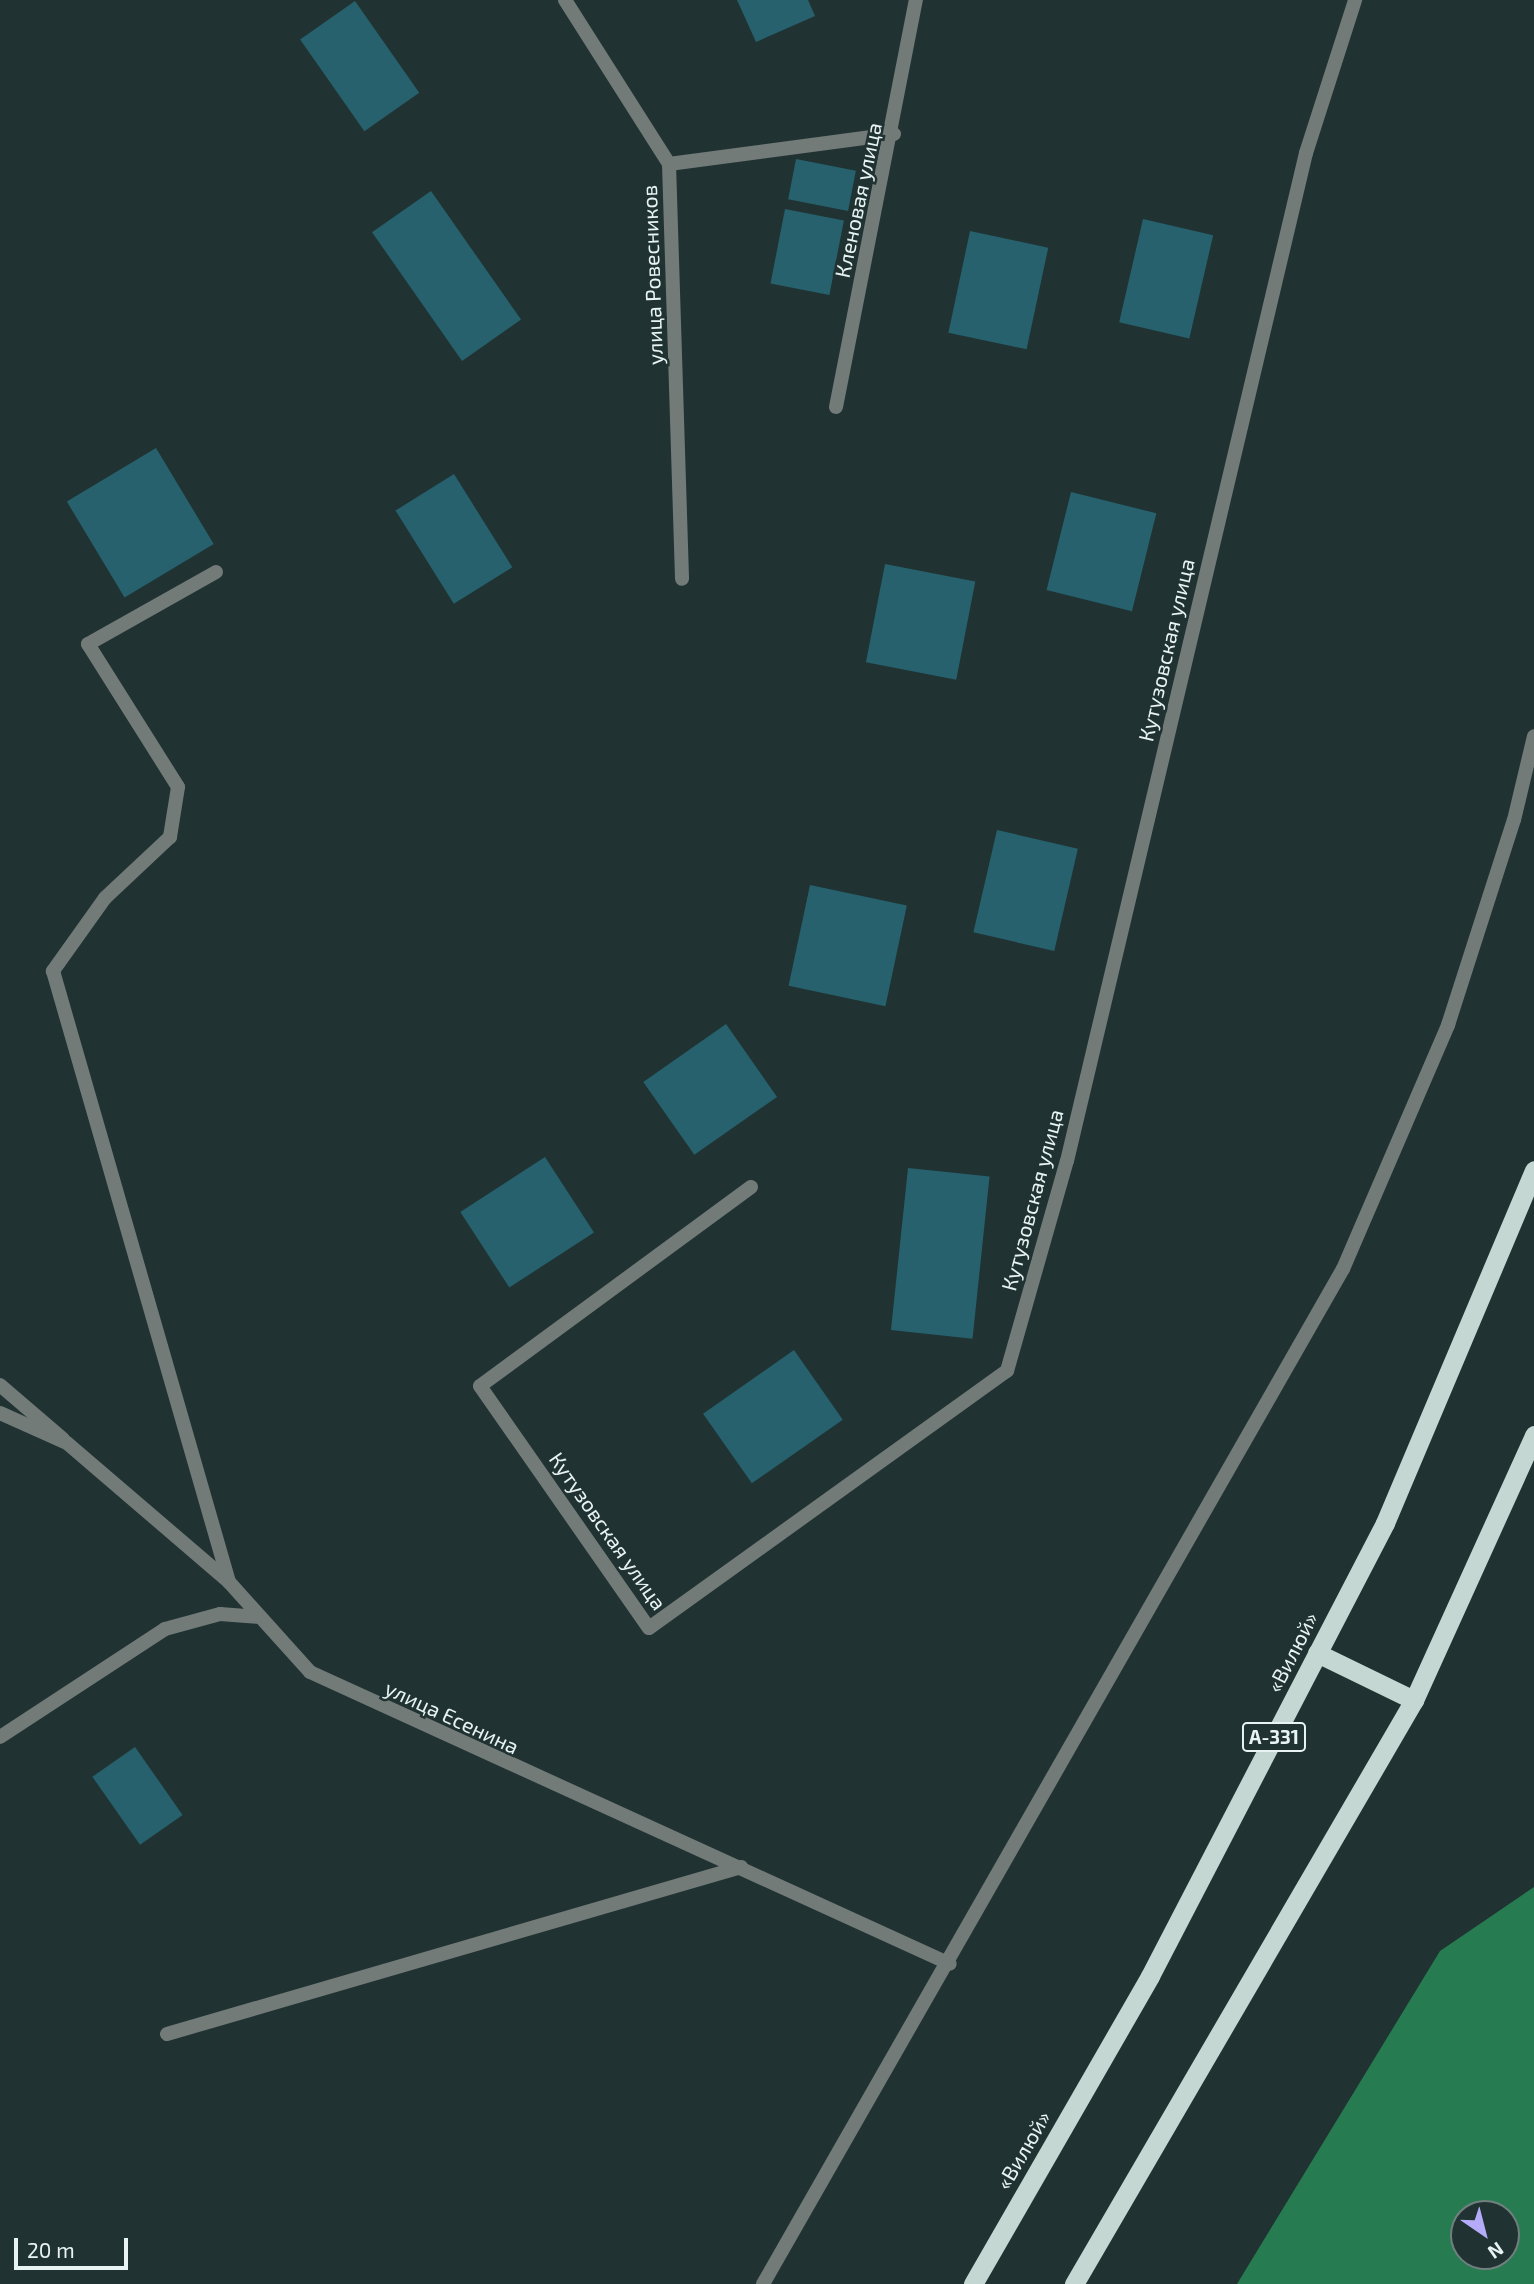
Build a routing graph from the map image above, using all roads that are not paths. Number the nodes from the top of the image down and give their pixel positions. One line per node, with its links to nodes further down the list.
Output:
1 (565, 0): 5 (street, улица Ровесников)
2 (916, 0): 4 (street, Кленовая улица)
3 (1355, 0): 11 (street, Кутузовская улица)
4 (894, 134): 5 (street); 6 (street, Кленовая улица)
5 (669, 164): 8 (street, улица Ровесников)
6 (836, 407)
7 (216, 572): 16 (street)
8 (682, 579)
9 (1534, 736): 22 (street)
10 (1534, 1170): 18 (highway, «Вилюй» / А-331)
11 (751, 1187)
12 (0, 1385): 15 (street)
13 (0, 1413): 15 (street, улица Есенина)
14 (1534, 1435): 19 (highway)
15 (67, 1443): 16 (street, улица Есенина)
16 (229, 1582): 17 (street, улица Есенина)
17 (260, 1616): 20 (street); 21 (street, улица Есенина)
18 (1317, 1653): 19 (highway); 25 (highway, «Вилюй» / А-331)
19 (1413, 1700): 26 (highway)
20 (0, 1737)
21 (741, 1867): 22 (street, улица Есенина); 23 (street)
22 (950, 1964): 24 (street)
23 (167, 2034)
24 (762, 2284)
25 (973, 2284)
26 (1074, 2284)

